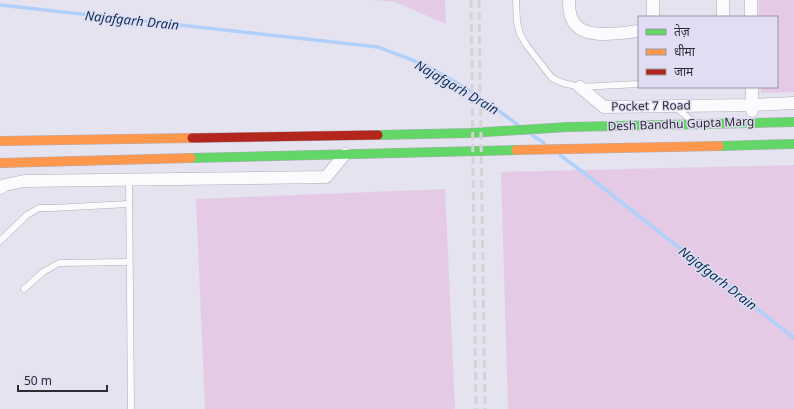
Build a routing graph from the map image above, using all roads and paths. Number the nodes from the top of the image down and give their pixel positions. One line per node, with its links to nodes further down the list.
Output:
1 (516, 0): 11 (lane, Pocket 7 Road)
2 (569, 0): 9 (street)
3 (653, 0): 6 (street)
4 (722, 0): 7 (street)
5 (751, 0): 8 (street)
6 (652, 16)
7 (723, 16)
8 (751, 16)
9 (638, 31)
10 (638, 84): 11 (lane)
11 (580, 87): 14 (street, Pocket 7 Road)
12 (752, 88): 15 (street)
13 (794, 103): 15 (street, Pocket 7 Road)
14 (672, 105): 15 (street, Pocket 7 Road); 18 (lane)
15 (752, 105): 16 (street)
16 (751, 122): 17 (street, Desh Bandhu Gupta Marg); 18 (street, Desh Bandhu Gupta Marg)
17 (794, 122)
18 (696, 124): 19 (street, Desh Bandhu Gupta Marg)
19 (0, 141)
20 (794, 144): 21 (street, Desh Bandhu Gupta Marg)
21 (345, 154): 22 (street, Desh Bandhu Gupta Marg); 25 (street)
22 (17, 162): 23 (street, Desh Bandhu Gupta Marg); 24 (street)
23 (0, 163)
24 (0, 172)
25 (129, 180): 26 (street); 27 (lane)
26 (0, 188)
27 (129, 204): 28 (lane); 29 (lane)
28 (0, 242)
29 (130, 262): 30 (lane); 31 (lane)
30 (24, 289)
31 (131, 409)

